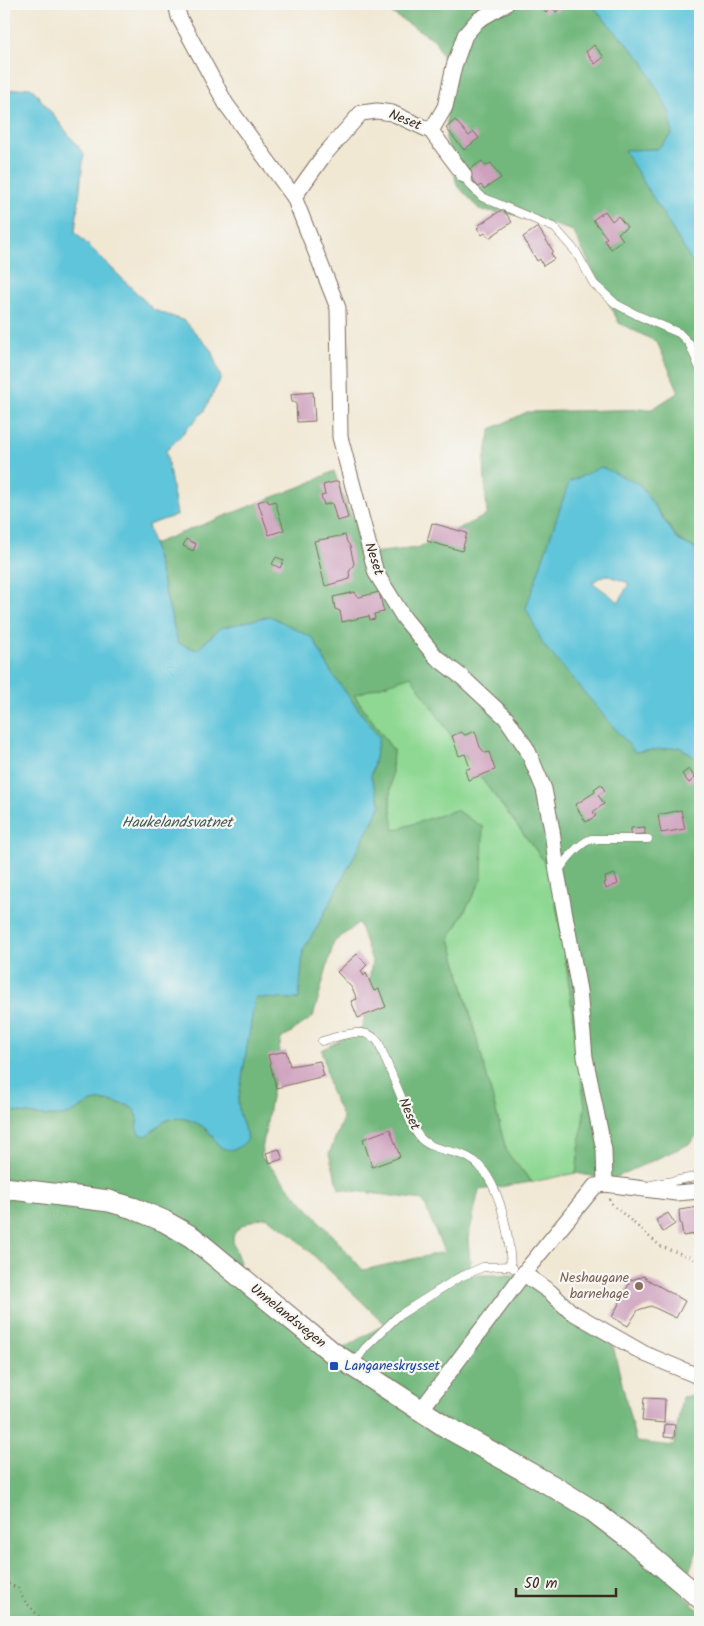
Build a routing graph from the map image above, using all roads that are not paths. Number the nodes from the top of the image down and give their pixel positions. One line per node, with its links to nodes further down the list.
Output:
1 (176, 4): 5 (street, Neset)
2 (506, 4): 3 (street, Neset)
3 (431, 131): 4 (street); 5 (street, Neset)
4 (464, 175): 6 (lane)
5 (294, 197): 8 (street, Neset)
6 (700, 369)
7 (648, 839): 8 (lane)
8 (557, 872): 11 (street, Neset)
9 (322, 1041): 15 (lane, Neset)
10 (700, 1176): 13 (lane)
11 (602, 1184): 13 (street); 16 (street)
12 (4, 1188): 17 (main road, Unnelandsvegen)
13 (634, 1188): 14 (street)
14 (700, 1191)
15 (511, 1266): 16 (lane); 17 (lane)
16 (524, 1274): 18 (street); 19 (street)
17 (353, 1365): 19 (main road, Unnelandsvegen)
18 (700, 1377)
19 (420, 1410): 20 (main road, Unnelandsvegen)
20 (700, 1598)

